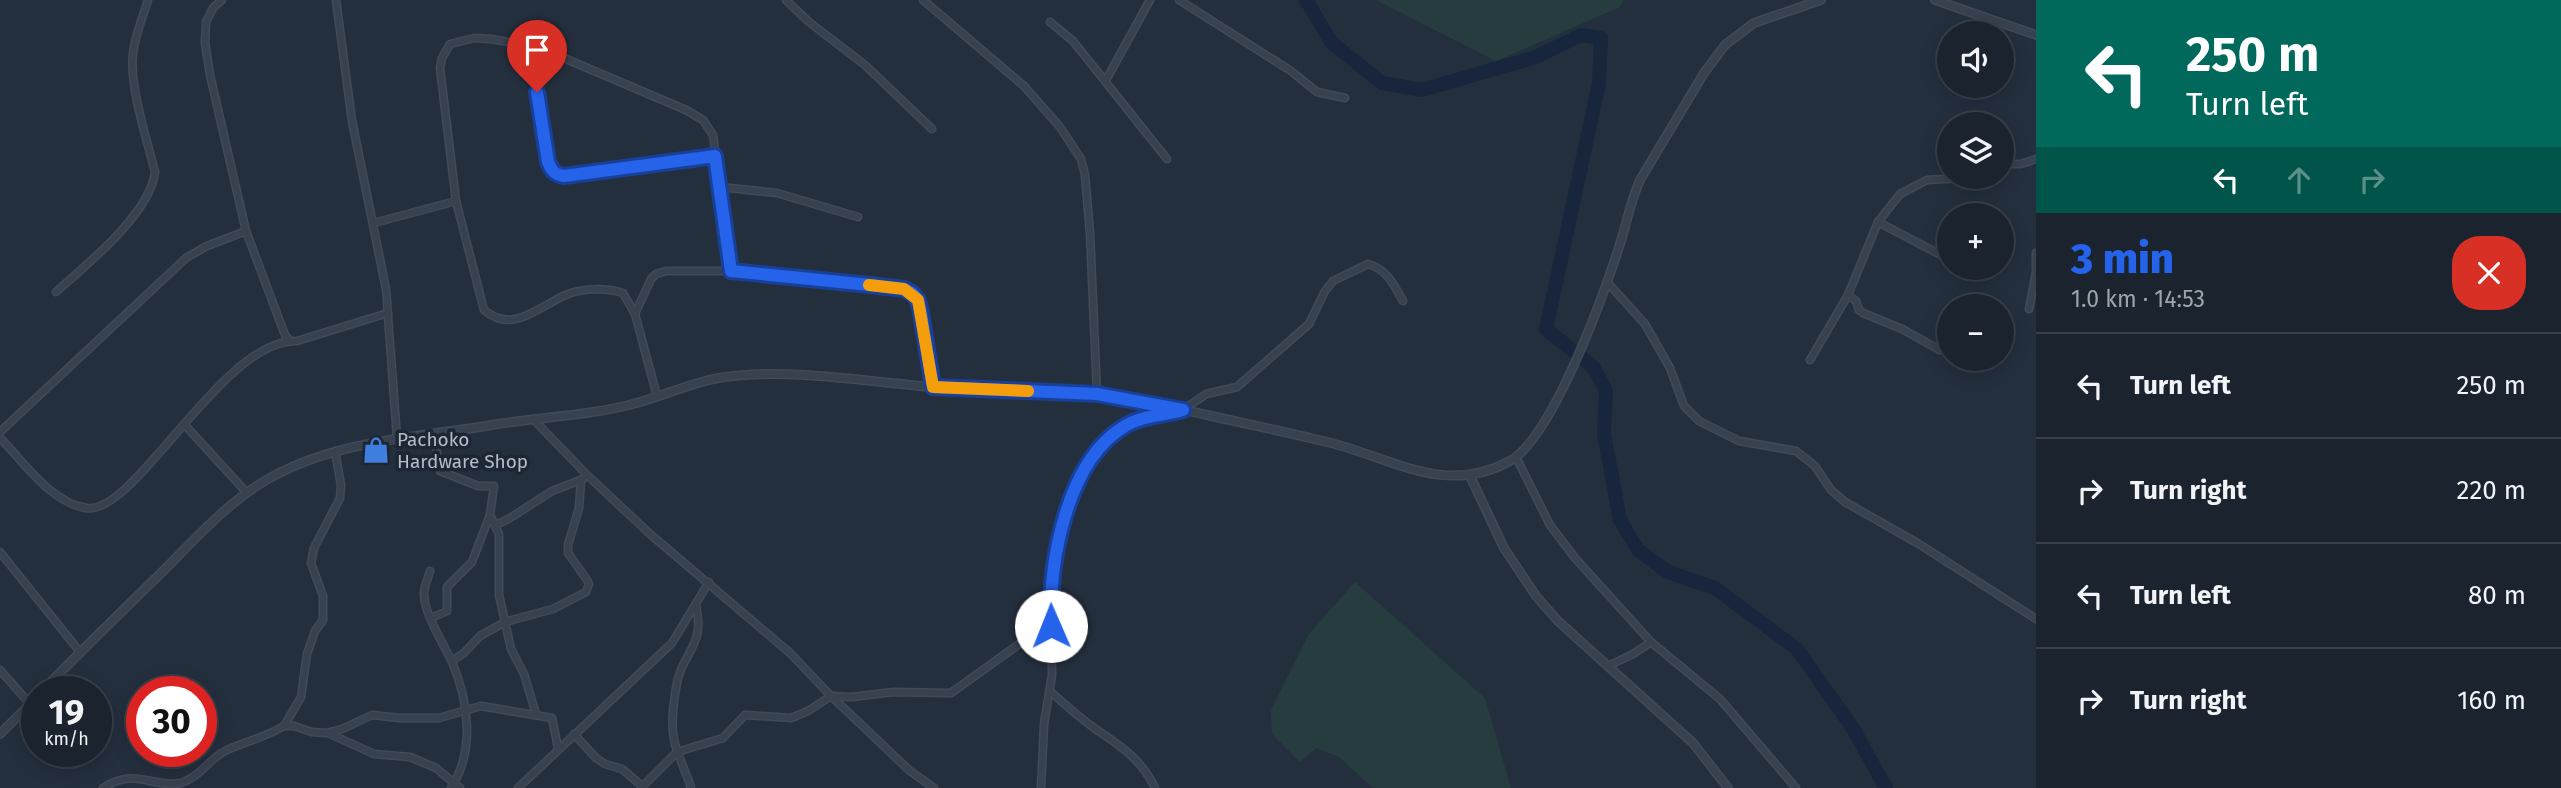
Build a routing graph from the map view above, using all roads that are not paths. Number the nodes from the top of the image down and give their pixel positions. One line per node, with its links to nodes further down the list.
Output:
1 (148, 0): 32 (street)
2 (222, 0): 26 (street)
3 (336, 0): 25 (street)
4 (786, 0): 15 (street)
5 (923, 0): 42 (street)
6 (1150, 0): 13 (street)
7 (1179, 0): 14 (street)
8 (1821, 0): 31 (street)
9 (1935, 0): 11 (street)
10 (1050, 22): 13 (street)
11 (2036, 35)
12 (530, 45): 16 (street); 16 (street); 22 (street)
13 (1106, 80): 17 (street)
14 (1345, 98)
15 (932, 129)
16 (715, 156): 21 (street)
17 (1167, 159)
18 (2036, 159): 19 (street)
19 (2014, 164)
20 (1937, 180): 24 (street)
21 (720, 187): 23 (street); 29 (street)
22 (456, 201): 25 (street); 37 (street)
23 (858, 217)
24 (1878, 222): 27 (street); 33 (street)
25 (374, 223): 36 (street)
26 (246, 231): 38 (street); 47 (street)
27 (1937, 253)
28 (2036, 253): 30 (street)
29 (731, 271): 37 (street); 41 (street)
30 (2036, 271): 35 (street)
31 (1607, 282): 52 (street); 64 (street)
32 (56, 292)
33 (1848, 295): 39 (street); 40 (street)
34 (1403, 301): 44 (street)
35 (2029, 310)
36 (388, 313): 38 (street); 50 (street)
37 (635, 314): 43 (street)
38 (290, 341): 46 (street)
39 (1937, 348)
40 (1810, 360)
41 (933, 387): 42 (street); 43 (street)
42 (1097, 394): 44 (street)
43 (657, 396): 45 (street)
44 (1183, 410): 53 (street); 62 (street)
45 (533, 419): 48 (street); 54 (street)
46 (184, 424): 49 (street); 55 (street)
47 (0, 432)
48 (434, 435): 50 (street); 56 (street)
49 (0, 438)
50 (397, 438): 51 (street)
51 (335, 451): 55 (street); 78 (street)
52 (1516, 457): 53 (street); 66 (street)
53 (1470, 476): 69 (street)
54 (584, 478): 57 (street); 60 (street); 65 (street)
55 (247, 493): 67 (street)
56 (490, 515): 57 (street); 63 (street)
57 (496, 524): 65 (street)
58 (0, 552): 67 (street)
59 (430, 571): 63 (street)
60 (709, 582): 61 (street); 74 (street)
61 (696, 606): 81 (street); 83 (street)
62 (1051, 609): 72 (street); 74 (street)
63 (431, 618): 68 (street)
64 (2036, 619)
65 (505, 622): 68 (street); 77 (street)
66 (1651, 642): 69 (street); 93 (street)
67 (80, 652): 71 (street)
68 (452, 661): 75 (street)
69 (1608, 666): 92 (street)
70 (0, 670): 73 (street)
71 (57, 676)
72 (1050, 691): 90 (street); 91 (street)
73 (21, 694)
74 (831, 696): 83 (street); 89 (street)
75 (465, 709): 77 (street); 79 (street); 84 (street)
76 (21, 713): 80 (street)
77 (536, 714): 82 (street)
78 (284, 726): 79 (street); 86 (street)
79 (326, 733): 84 (street)
80 (0, 734)
81 (574, 734): 82 (street); 85 (street)
82 (558, 748): 87 (street)
83 (677, 752): 85 (street); 88 (street)
84 (455, 786)
85 (642, 787)
86 (103, 788)
87 (517, 788)
88 (691, 788)
89 (931, 788)
90 (1041, 788)
91 (1155, 788)
92 (1728, 788)
93 (1796, 788)

